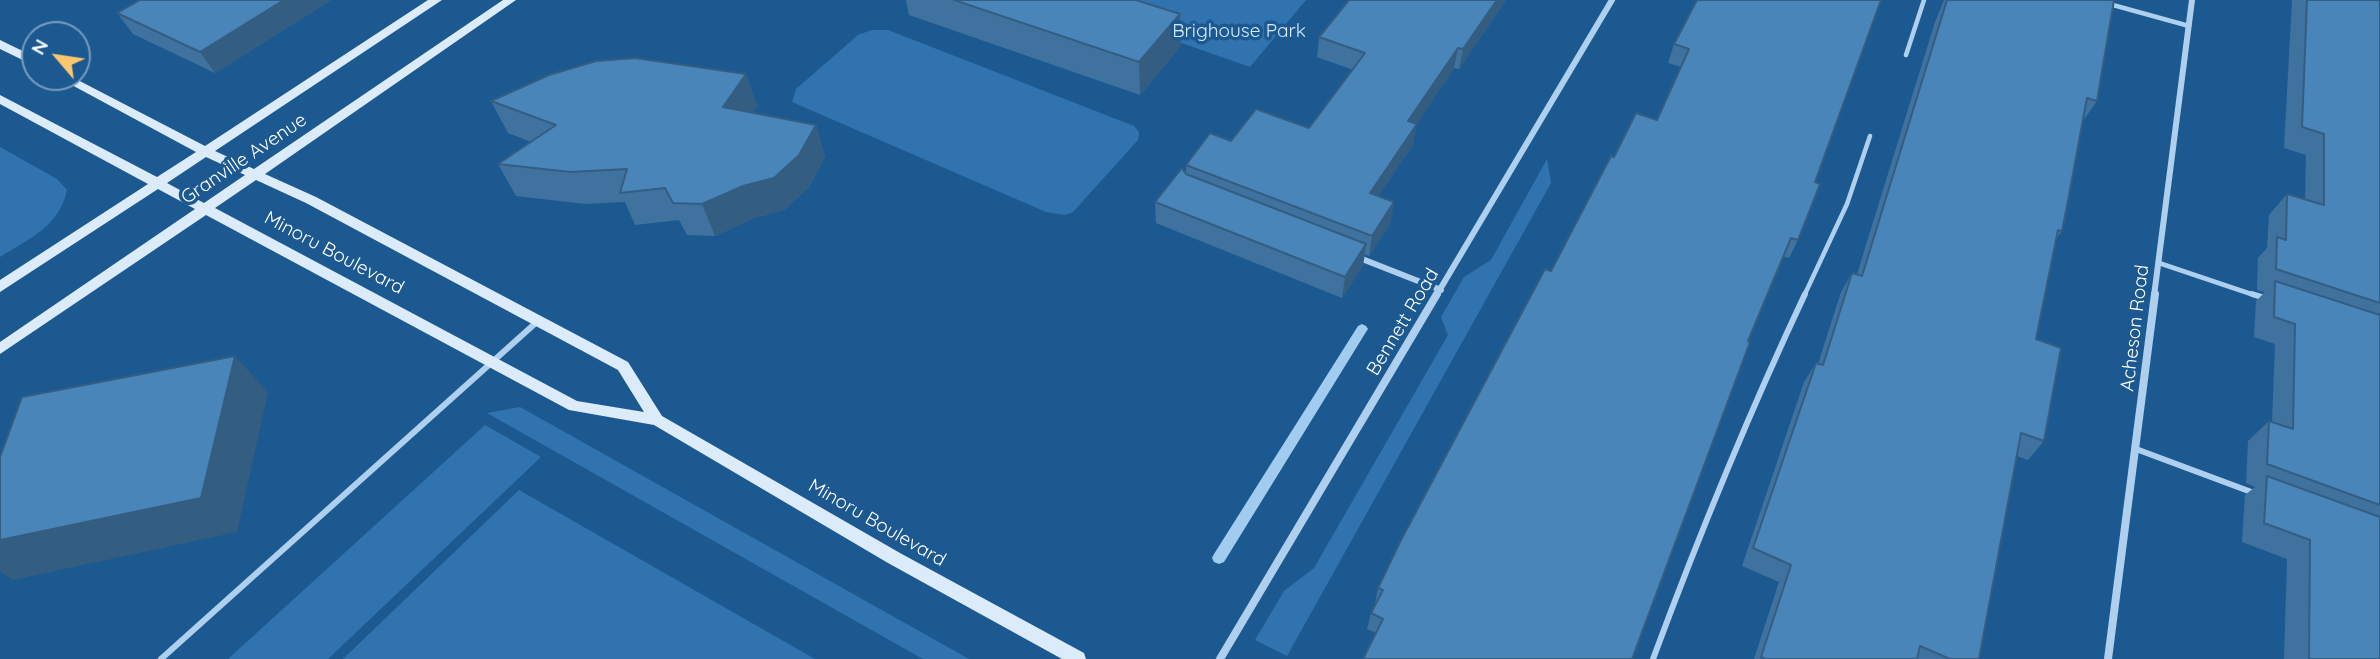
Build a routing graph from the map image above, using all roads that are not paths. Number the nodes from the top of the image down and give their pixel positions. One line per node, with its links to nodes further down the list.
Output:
1 (436, 0): 14 (street, Granville Avenue)
2 (510, 0): 15 (street, Granville Avenue)
3 (1612, 0): 21 (street, Bennett Road)
4 (1924, 0): 10 (lane)
5 (2095, 0): 7 (lane)
6 (2192, 0): 7 (street, Acheson Road)
7 (2189, 26): 19 (street, Acheson Road)
8 (0, 44): 9 (street)
9 (21, 55)
10 (1906, 55)
11 (90, 91): 14 (street, Minoru Boulevard)
12 (0, 99): 16 (street, Minoru Boulevard)
13 (1870, 136): 32 (lane)
14 (206, 152): 15 (street, Minoru Boulevard); 16 (street, Granville Avenue)
15 (256, 175): 17 (street, Granville Avenue); 23 (street, Minoru Boulevard)
16 (158, 183): 17 (street, Minoru Boulevard); 20 (street, Granville Avenue)
17 (206, 209): 24 (street, Granville Avenue); 25 (street, Minoru Boulevard)
18 (1352, 255): 21 (street)
19 (2159, 263): 22 (lane); 27 (street, Acheson Road)
20 (0, 287)
21 (1441, 290): 31 (street, Bennett Road)
22 (2274, 301)
23 (540, 319): 25 (lane); 26 (street, Minoru Boulevard)
24 (0, 349)
25 (491, 361): 26 (street, Minoru Boulevard); 29 (lane)
26 (657, 420): 30 (street, Minoru Boulevard)
27 (2136, 449): 28 (lane); 33 (street, Acheson Road)
28 (2267, 498)
29 (161, 659)
30 (1078, 659)
31 (1220, 659)
32 (1653, 659)
33 (2108, 659)

